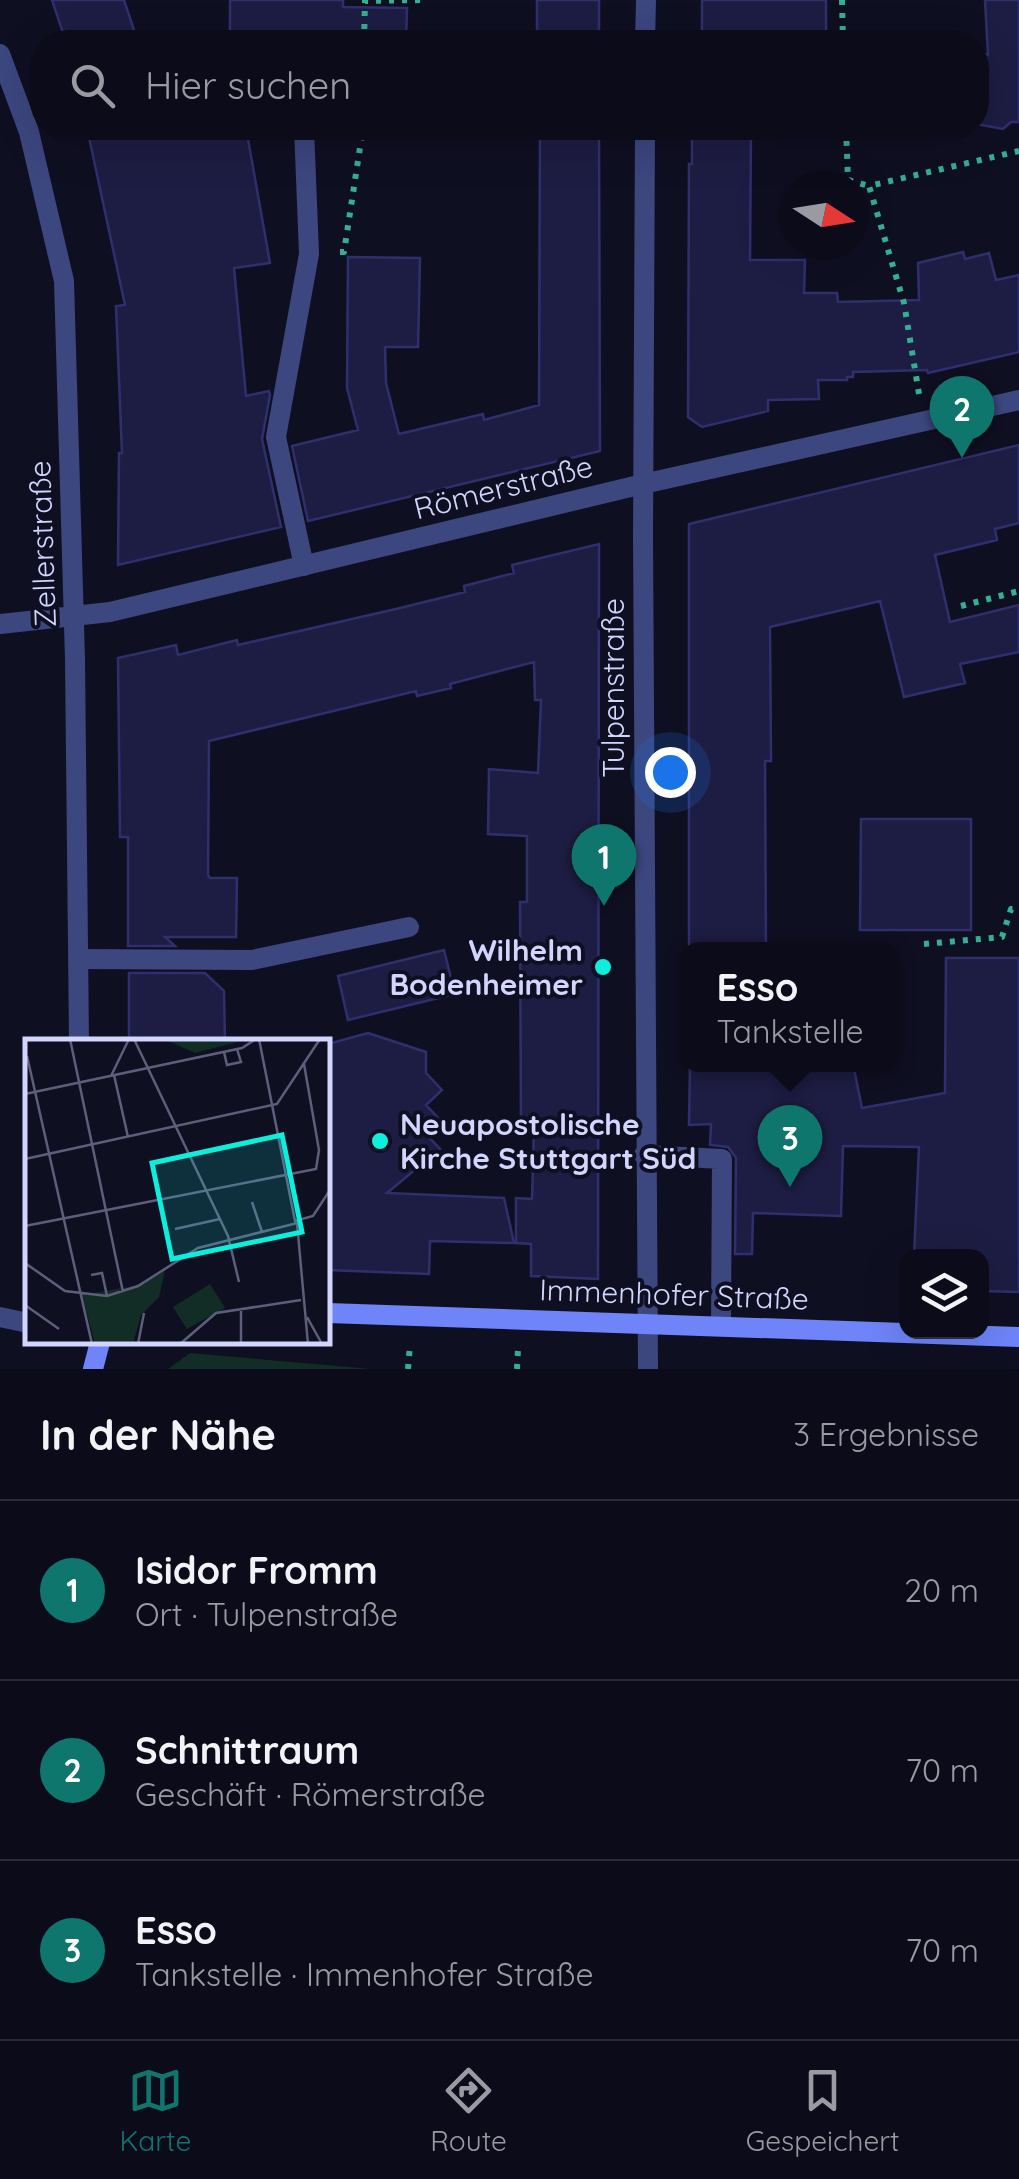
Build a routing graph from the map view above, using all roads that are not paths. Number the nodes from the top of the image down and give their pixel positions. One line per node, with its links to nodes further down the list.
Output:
1 (646, 0): 2 (street)
2 (646, 30)
3 (0, 54): 4 (street, Zellerstraße)
4 (30, 136)
5 (31, 140): 11 (street, Zellerstraße)
6 (304, 140): 10 (street)
7 (645, 140): 9 (street, Tulpenstraße)
8 (1019, 400): 9 (street, Römerstraße)
9 (644, 484): 10 (street, Römerstraße); 16 (street, Tulpenstraße)
10 (304, 566): 11 (street, Römerstraße)
11 (74, 616): 12 (street, Römerstraße); 14 (street, Zellerstraße)
12 (0, 624)
13 (409, 927): 14 (street)
14 (80, 959): 15 (street, Zellerstraße)
15 (79, 1039)
16 (644, 1155): 20 (street, Tulpenstraße); 21 (street)
17 (330, 1313): 20 (main road, Immenhofer Straße)
18 (0, 1317): 19 (street)
19 (25, 1321)
20 (645, 1324): 21 (main road, Immenhofer Straße); 25 (street, Tulpenstraße)
21 (721, 1326): 22 (main road, Immenhofer Straße)
22 (1019, 1337)
23 (99, 1344): 24 (main road)
24 (93, 1369)
25 (648, 1369)

